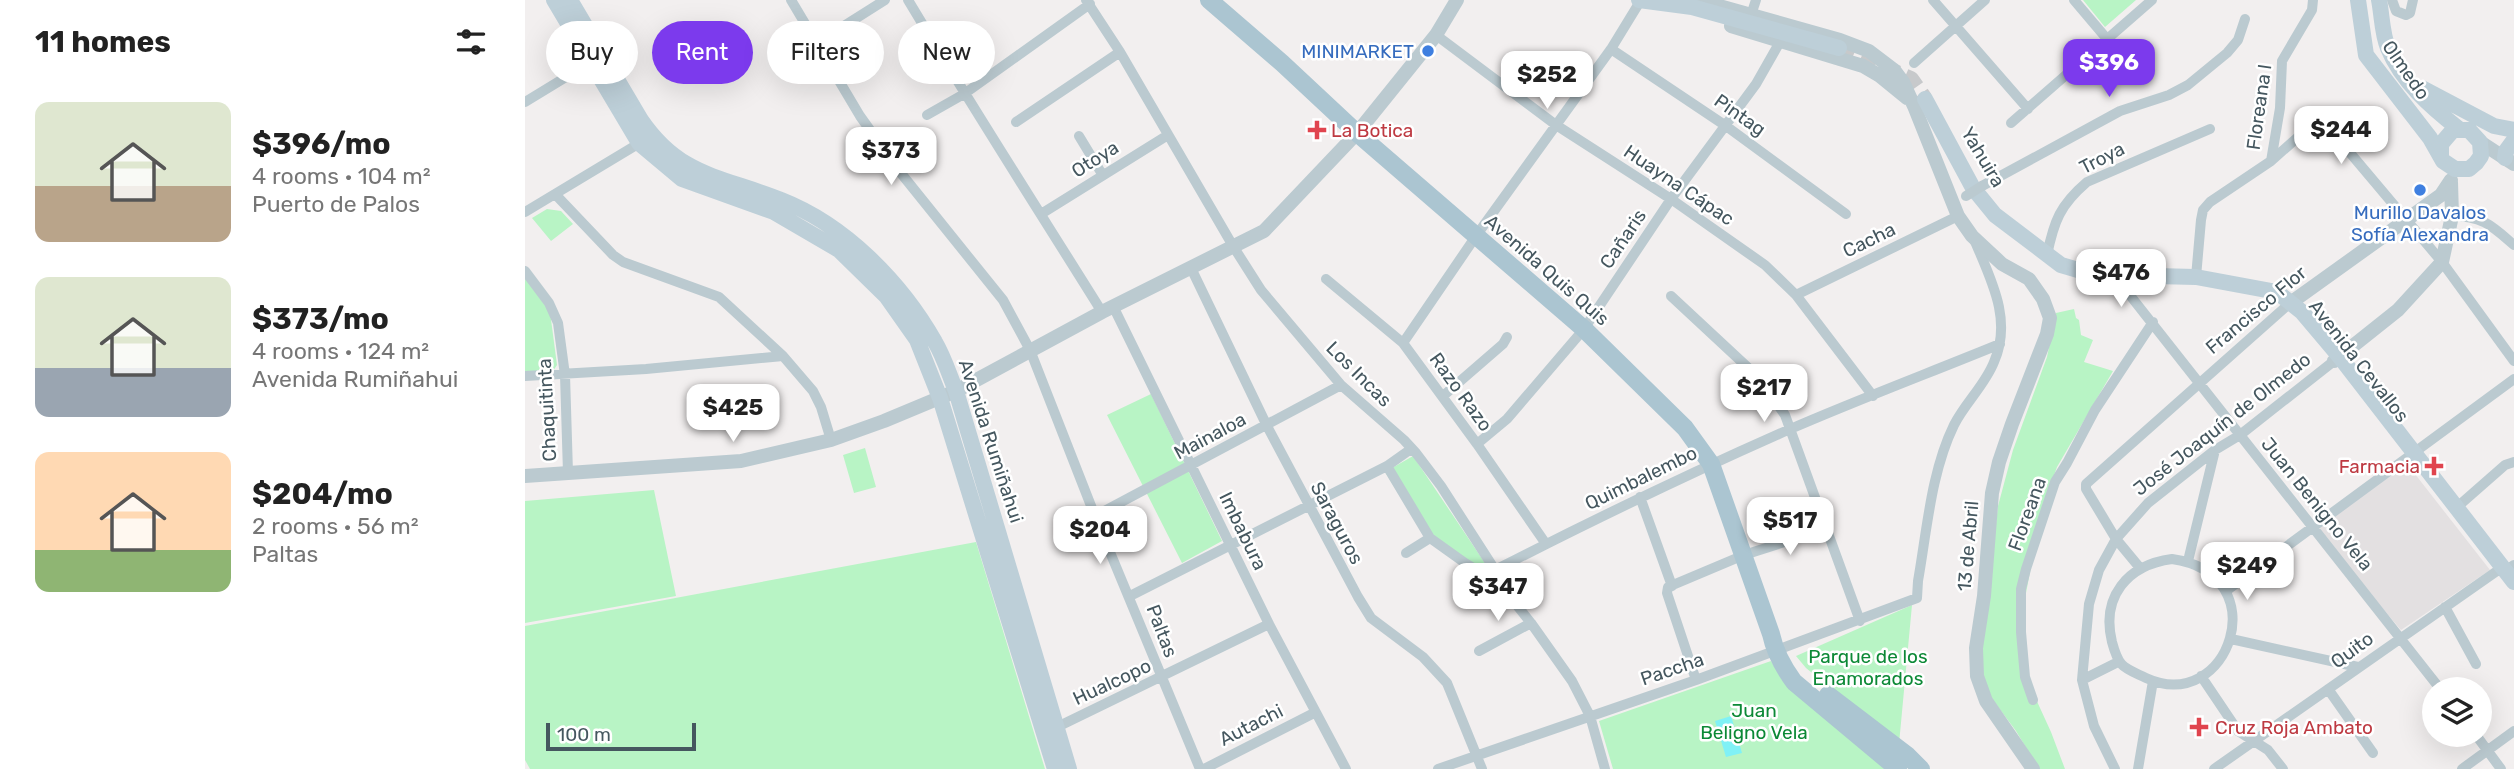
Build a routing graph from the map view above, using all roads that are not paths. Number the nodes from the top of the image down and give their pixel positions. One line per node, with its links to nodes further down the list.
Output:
1 (554, 0): 23 (main road, Avenida Rumiñahui)
2 (570, 0): 55 (main road, Avenida Rumiñahui)
3 (790, 0): 24 (street, Paltas)
4 (885, 0): 25 (street)
5 (908, 0): 38 (street, Imbabura)
6 (1209, 0): 51 (main road, Avenida Quis Quis)
7 (1457, 0): 27 (street)
8 (1756, 0): 21 (street)
9 (1933, 0): 26 (street)
10 (1985, 0): 26 (street)
11 (2074, 0): 28 (street)
12 (2152, 0): 28 (street)
13 (2313, 0): 58 (street, Floreana I)
14 (2358, 0): 57 (main road, Olmedo)
15 (2379, 0): 34 (main road)
16 (2392, 0): 17 (street)
17 (2413, 0)
18 (1643, 1): 20 (main road); 29 (street); 31 (street)
19 (1088, 2): 32 (street, Los Incas); 38 (street)
20 (1689, 2): 21 (street); 30 (main road)
21 (1751, 15): 40 (street)
22 (2245, 19): 63 (street, bridge)
23 (566, 21)
24 (803, 21)
25 (852, 21)
26 (1955, 26): 33 (street); 41 (street)
27 (1436, 35): 45 (street, Huayna Cápac); 51 (street)
28 (2107, 39): 41 (street)
29 (1781, 40): 40 (street); 46 (street, Cañaris)
30 (1839, 48)
31 (1611, 49): 45 (street); 46 (street, Pintag)
32 (1120, 52): 43 (street); 52 (street, Los Incas)
33 (1915, 63)
34 (2409, 83): 47 (main road); 49 (main road)
35 (555, 84): 39 (street)
36 (604, 84): 55 (main road, Avenida Rumiñahui)
37 (841, 84): 91 (street, Paltas)
38 (964, 94): 42 (street); 66 (street, Imbabura)
39 (525, 102)
40 (1919, 103): 63 (street); 75 (main road, Yahuira)
41 (2028, 109): 44 (street)
42 (927, 115)
43 (1016, 122)
44 (2011, 123)
45 (1556, 125): 64 (street, Huayna Cápac); 71 (street)
46 (1725, 126): 64 (street, Cañaris); 67 (street, Pintag)
47 (2494, 126): 49 (main road); 50 (main road)
48 (2210, 129): 75 (street, Troya)
49 (2462, 129): 56 (main road); 57 (main road)
50 (2514, 130)
51 (1357, 133): 71 (main road, Avenida Quis Quis); 74 (street)
52 (1168, 135): 60 (street, Otoya); 74 (street, Los Incas)
53 (1079, 136): 60 (street)
54 (2514, 138): 56 (main road); 59 (main road)
55 (645, 140): 62 (street); 100 (main road, Avenida Rumiñahui); 103 (main road, Avenida Rumiñahui)
56 (2480, 141): 59 (street); 61 (main road)
57 (2441, 156): 61 (main road)
58 (2271, 161): 70 (street); 80 (street, Floreana I)
59 (2510, 161)
60 (1102, 174): 66 (street, Otoya)
61 (2453, 176): 69 (street); 70 (street, Francisco Flor)
62 (555, 194): 65 (street); 92 (street)
63 (1950, 198): 68 (street)
64 (1671, 200): 82 (street, Huayna Cápac); 87 (street, Cañaris)
65 (525, 212)
66 (1041, 214): 85 (street, Imbabura)
67 (1846, 214)
68 (1958, 216): 72 (street); 82 (street, Cacha)
69 (2452, 216): 73 (street); 76 (street)
70 (2405, 220): 76 (street); 84 (street, Francisco Flor)
71 (1476, 236): 87 (main road, Avenida Quis Quis); 89 (street)
72 (1972, 236): 90 (street); 178 (street, 13 de Abril)
73 (2514, 245)
74 (1233, 246): 77 (street); 99 (street, Los Incas)
75 (2047, 255): 79 (main road, Yahuira)
76 (2442, 262): 93 (street, José Joaquín de Olmedo); 94 (street)
77 (1191, 268): 85 (street); 104 (street, Saraguros)
78 (525, 271): 95 (street, Chaquitinta)
79 (2114, 275): 80 (main road, Yahuira); 86 (street, Juan Benigno Vela)
80 (2196, 278): 84 (main road, Yahuira)
81 (1326, 279): 89 (street, Razo Razo)
82 (1796, 295): 102 (street, Huayna Cápac)
83 (1671, 296): 105 (street)
84 (2289, 304): 93 (main road, Avenida Cevallos); 98 (street, Francisco Flor)
85 (1108, 309): 91 (street); 114 (street, Imbabura)
86 (2153, 322): 98 (street, Juan Benigno Vela); 159 (street, Floreana)
87 (1584, 329): 108 (street, Cañaris); 113 (main road, Avenida Quis Quis)
88 (1507, 337): 101 (street)
89 (1403, 343): 101 (street, Razo Razo)
90 (2000, 344): 102 (street, Quimbalembo); 142 (street, Paccha)
91 (1030, 350): 100 (street); 121 (street, Paltas)
92 (783, 356): 95 (street); 107 (street)
93 (2337, 359): 106 (street, José Joaquín de Olmedo); 111 (main road, Avenida Cevallos)
94 (2514, 361)
95 (565, 375): 96 (street); 116 (street, Chaquitinta)
96 (525, 376)
97 (2514, 379): 111 (street)
98 (2199, 383): 106 (street, Juan Benigno Vela); 125 (street, Francisco Flor)
99 (1341, 385): 104 (street, Mainaloa); 109 (street, Los Incas)
100 (956, 391): 103 (street); 162 (main road, Avenida Rumiñahui)
101 (1443, 396): 108 (street, Razo Razo)
102 (1873, 396): 105 (street, Quimbalembo)
103 (940, 398): 107 (street); 162 (main road, Avenida Rumiñahui)
104 (1267, 426): 114 (street, Mainaloa); 119 (street, Saraguros)
105 (1791, 429): 113 (street, Quimbalembo); 123 (street)
106 (2240, 435): 110 (street, José Joaquín de Olmedo); 122 (street, Juan Benigno Vela)
107 (831, 440): 116 (street)
108 (1478, 444): 127 (street, Razo Razo)
109 (1411, 449): 115 (street); 132 (street, Los Incas)
110 (2215, 450): 125 (street, José Joaquín de Olmedo); 130 (street)
111 (2410, 454): 120 (main road, Avenida Cevallos); 122 (street); 133 (main road, Avenida Cevallos)
112 (2514, 462): 120 (street)
113 (1711, 464): 118 (street, Quimbalembo); 129 (main road, Avenida Quis Quis)
114 (1192, 466): 121 (street, Mainaloa); 126 (street, Imbabura)
115 (1387, 466): 119 (street); 124 (street)
116 (568, 473): 117 (street)
117 (525, 477)
118 (1640, 497): 127 (street, Quimbalembo); 135 (street)
119 (1307, 505): 126 (street); 168 (street, Saraguros)
120 (2456, 508): 133 (main road, Avenida Cevallos)
121 (1095, 516): 138 (street, Paltas)
122 (2312, 526): 136 (street); 145 (street, Juan Benigno Vela)
123 (1825, 529): 129 (street); 142 (street)
124 (1430, 538): 128 (street); 134 (street)
125 (2116, 539): 131 (street); 139 (street, José Joaquín de Olmedo)
126 (1230, 544): 138 (street); 144 (street, Imbabura)
127 (1546, 544): 132 (street, Quimbalembo)
128 (1406, 553)
129 (1744, 555): 135 (street); 147 (main road, Avenida Quis Quis)
130 (2188, 561): 131 (street); 136 (street)
131 (2140, 568): 140 (street)
132 (1495, 570): 134 (street, Los Incas)
133 (2508, 572): 137 (main road, Avenida Cevallos); 141 (street, Quito)
134 (1500, 584): 143 (street, Los Incas)
135 (1670, 587): 155 (street)
136 (2226, 591): 146 (street)
137 (2514, 593)
138 (1130, 596): 154 (street, Paltas)
139 (2089, 604): 140 (street); 156 (street, José Joaquín de Olmedo)
140 (2111, 606): 149 (street)
141 (2445, 607): 145 (street, Quito); 150 (street)
142 (1860, 621): 147 (street, Paccha)
143 (1531, 623): 148 (street); 161 (street, Los Incas)
144 (1269, 624): 154 (street, Hualcopo); 160 (street, Imbabura)
145 (2400, 637): 151 (street, Quito); 153 (street, Juan Benigno Vela)
146 (2231, 639): 151 (street); 152 (street)
147 (1775, 644): 155 (street, Paccha); 176 (main road, Avenida Quis Quis); 177 (main road, Avenida Quis Quis)
148 (1479, 651)
149 (2118, 662): 156 (street); 157 (street)
150 (2476, 664)
151 (2358, 667): 158 (street, Quito)
152 (2201, 676): 157 (street); 164 (street)
153 (2431, 677)
154 (1162, 678): 162 (street, Hualcopo); 171 (street, Paltas)
155 (1696, 680): 161 (street, Paccha)
156 (2082, 680): 179 (street, José Joaquín de Olmedo)
157 (2153, 681): 180 (street)
158 (2328, 689): 164 (street, Quito); 167 (street)
159 (2033, 700)
160 (1314, 713): 171 (street, Autachi); 172 (street, Imbabura)
161 (1590, 716): 168 (street, Paccha); 175 (street, Los Incas)
162 (1050, 731): 169 (main road, Avenida Rumiñahui); 170 (main road, Avenida Rumiñahui)
163 (2514, 731): 166 (street)
164 (2254, 742): 181 (street, Quito); 182 (street)
165 (2485, 747): 166 (street)
166 (2488, 751): 183 (street); 184 (street)
167 (2373, 753)
168 (1477, 754): 173 (street, Paccha); 174 (street, Saraguros)
169 (1055, 769)
170 (1069, 769)
171 (1202, 769)
172 (1346, 769)
173 (1438, 769)
174 (1482, 769)
175 (1605, 769)
176 (1898, 769)
177 (1921, 769)
178 (2033, 769)
179 (2115, 769)
180 (2138, 769)
181 (2214, 769)
182 (2283, 769)
183 (2462, 769)
184 (2501, 769)

